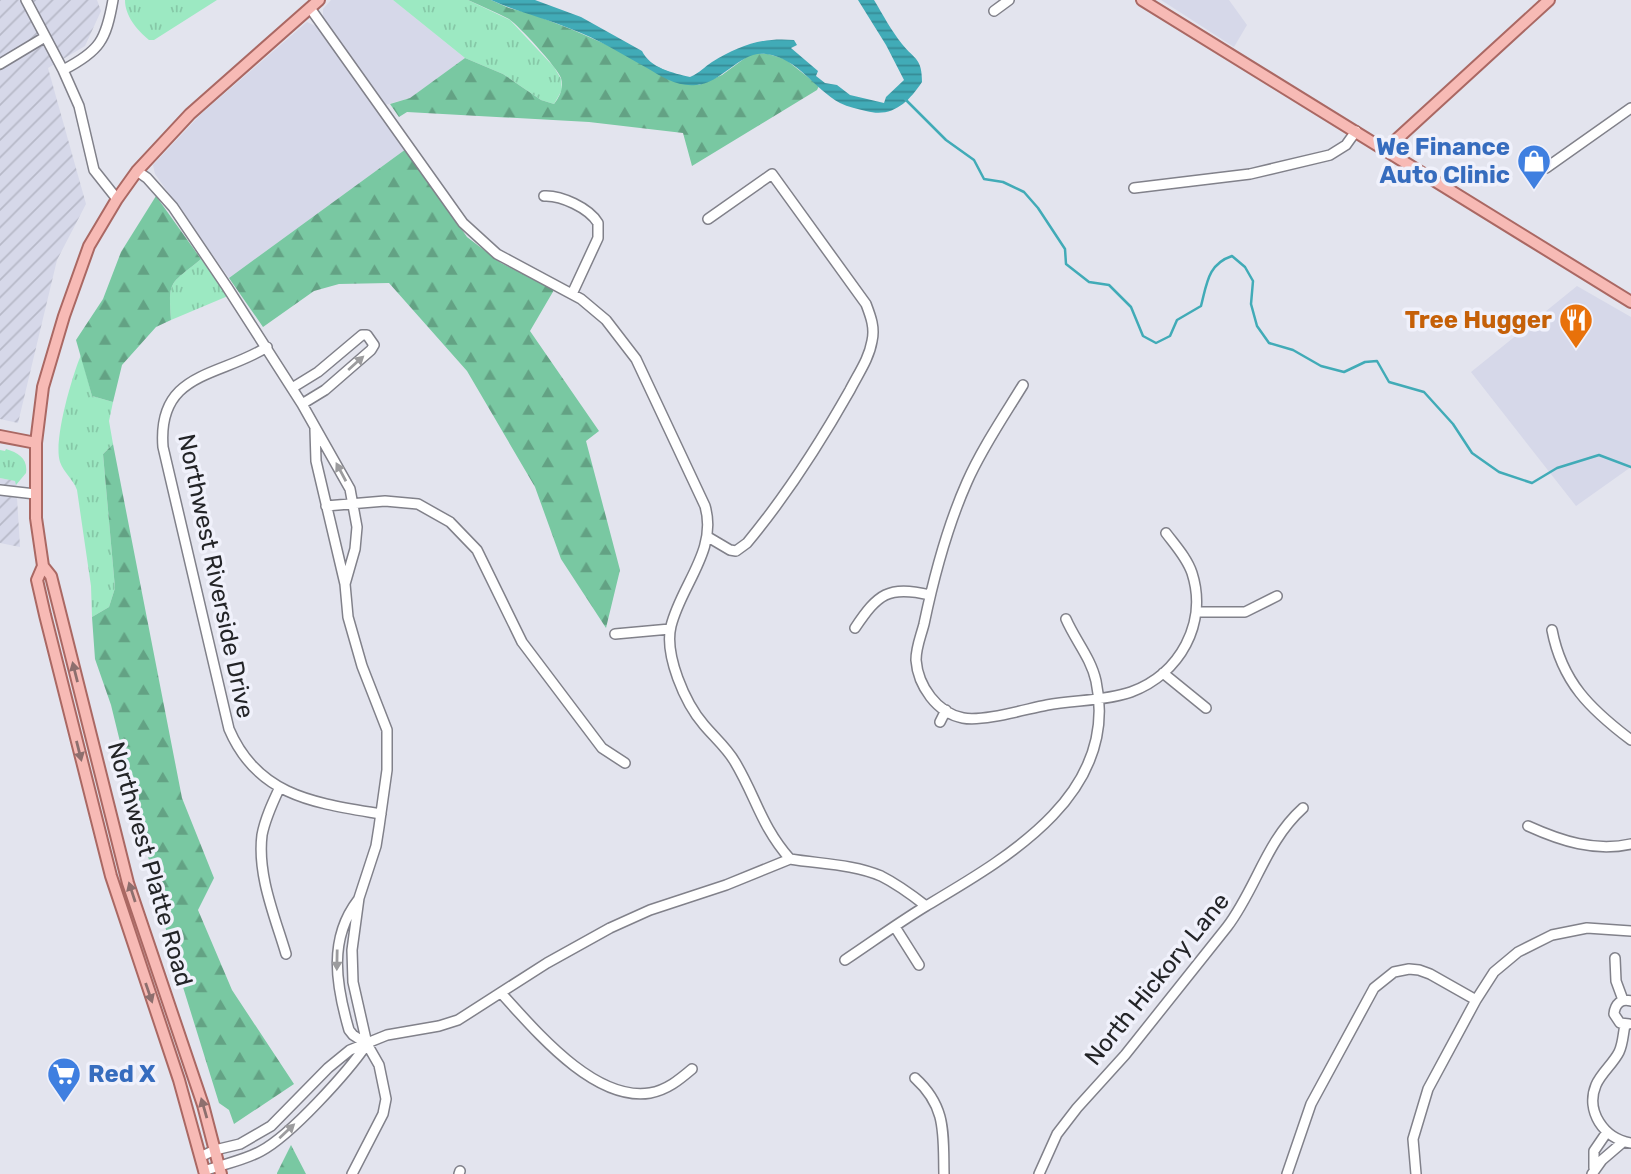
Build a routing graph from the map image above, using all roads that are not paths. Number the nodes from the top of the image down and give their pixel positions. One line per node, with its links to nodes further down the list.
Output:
1 (26, 0): 8 (street)
2 (113, 0): 10 (street)
3 (1010, 0): 7 (street)
4 (1142, 0): 12 (main road)
5 (1549, 0): 13 (main road)
6 (314, 4): 15 (main road, Northwest Platte Road); 20 (street)
7 (994, 10)
8 (45, 37): 9 (street); 10 (street)
9 (0, 64)
10 (63, 70): 18 (street)
11 (1631, 108): 14 (street)
12 (1356, 131): 13 (main road); 16 (street)
13 (1385, 150): 21 (main road)
14 (1546, 168)
15 (137, 171): 18 (main road, Northwest Platte Road); 22 (street)
16 (1135, 188)
17 (544, 196): 20 (street)
18 (117, 199): 28 (main road, Northwest Platte Road)
19 (708, 219): 34 (street)
20 (572, 293): 34 (street)
21 (1631, 302)
22 (267, 347): 24 (street); 52 (street, Northwest Riverside Drive)
23 (1023, 385): 37 (street)
24 (292, 388): 25 (street); 25 (street, one-way to 24)
25 (302, 404): 26 (street)
26 (315, 429): 31 (street, one-way to 26); 32 (street)
27 (0, 436): 28 (main road)
28 (36, 443): 30 (main road, Northwest Platte Road)
29 (0, 490): 30 (street)
30 (35, 494): 35 (main road, Northwest Platte Road)
31 (353, 504): 32 (street); 36 (street); 51 (street)
32 (326, 506): 36 (street)
33 (1166, 533): 39 (street)
34 (708, 537): 42 (street)
35 (43, 566): 75 (main road, Northwest Platte Road, one-way to 35); 76 (main road, Northwest Platte Road, one-way to 76)
36 (345, 584): 54 (street)
37 (930, 595): 41 (street); 48 (street)
38 (1277, 596): 39 (street)
39 (1197, 612): 45 (street)
40 (1066, 619): 46 (street)
41 (855, 628)
42 (670, 629): 44 (street); 57 (street)
43 (1552, 630): 50 (street)
44 (615, 634)
45 (1163, 673): 46 (street); 47 (street)
46 (1098, 697): 48 (street); 59 (street)
47 (1206, 708)
48 (946, 710): 49 (street)
49 (940, 722)
50 (1631, 740)
51 (625, 763)
52 (279, 789): 54 (street, Northwest Riverside Drive); 62 (street)
53 (1303, 808): 82 (street, North Hickory Lane)
54 (381, 814): 58 (street)
55 (1528, 826): 56 (street)
56 (1631, 844)
57 (790, 859): 59 (street); 66 (street)
58 (359, 898): 70 (street); 70 (street, one-way to 70)
59 (926, 906): 60 (street)
60 (895, 927): 64 (street); 65 (street)
61 (1631, 931): 67 (street)
62 (286, 954)
63 (1615, 958): 68 (street)
64 (845, 960)
65 (919, 965)
66 (501, 993): 70 (street); 71 (street)
67 (1476, 1000): 83 (street); 84 (street)
68 (1627, 1001): 69 (street)
69 (1628, 1025): 73 (street)
70 (367, 1044): 75 (street); 77 (street, one-way to 70); 80 (street)
71 (692, 1069)
72 (915, 1078): 81 (street)
73 (1607, 1132): 74 (street); 78 (street)
74 (1627, 1143): 78 (street)
75 (215, 1150): 76 (street); 77 (main road, Northwest Platte Road)
76 (202, 1156): 79 (main road, Northwest Platte Road)
77 (220, 1170): 79 (street)
78 (1593, 1171)
79 (205, 1172)
80 (352, 1174)
81 (944, 1174)
82 (1039, 1174)
83 (1287, 1174)
84 (1416, 1174)

